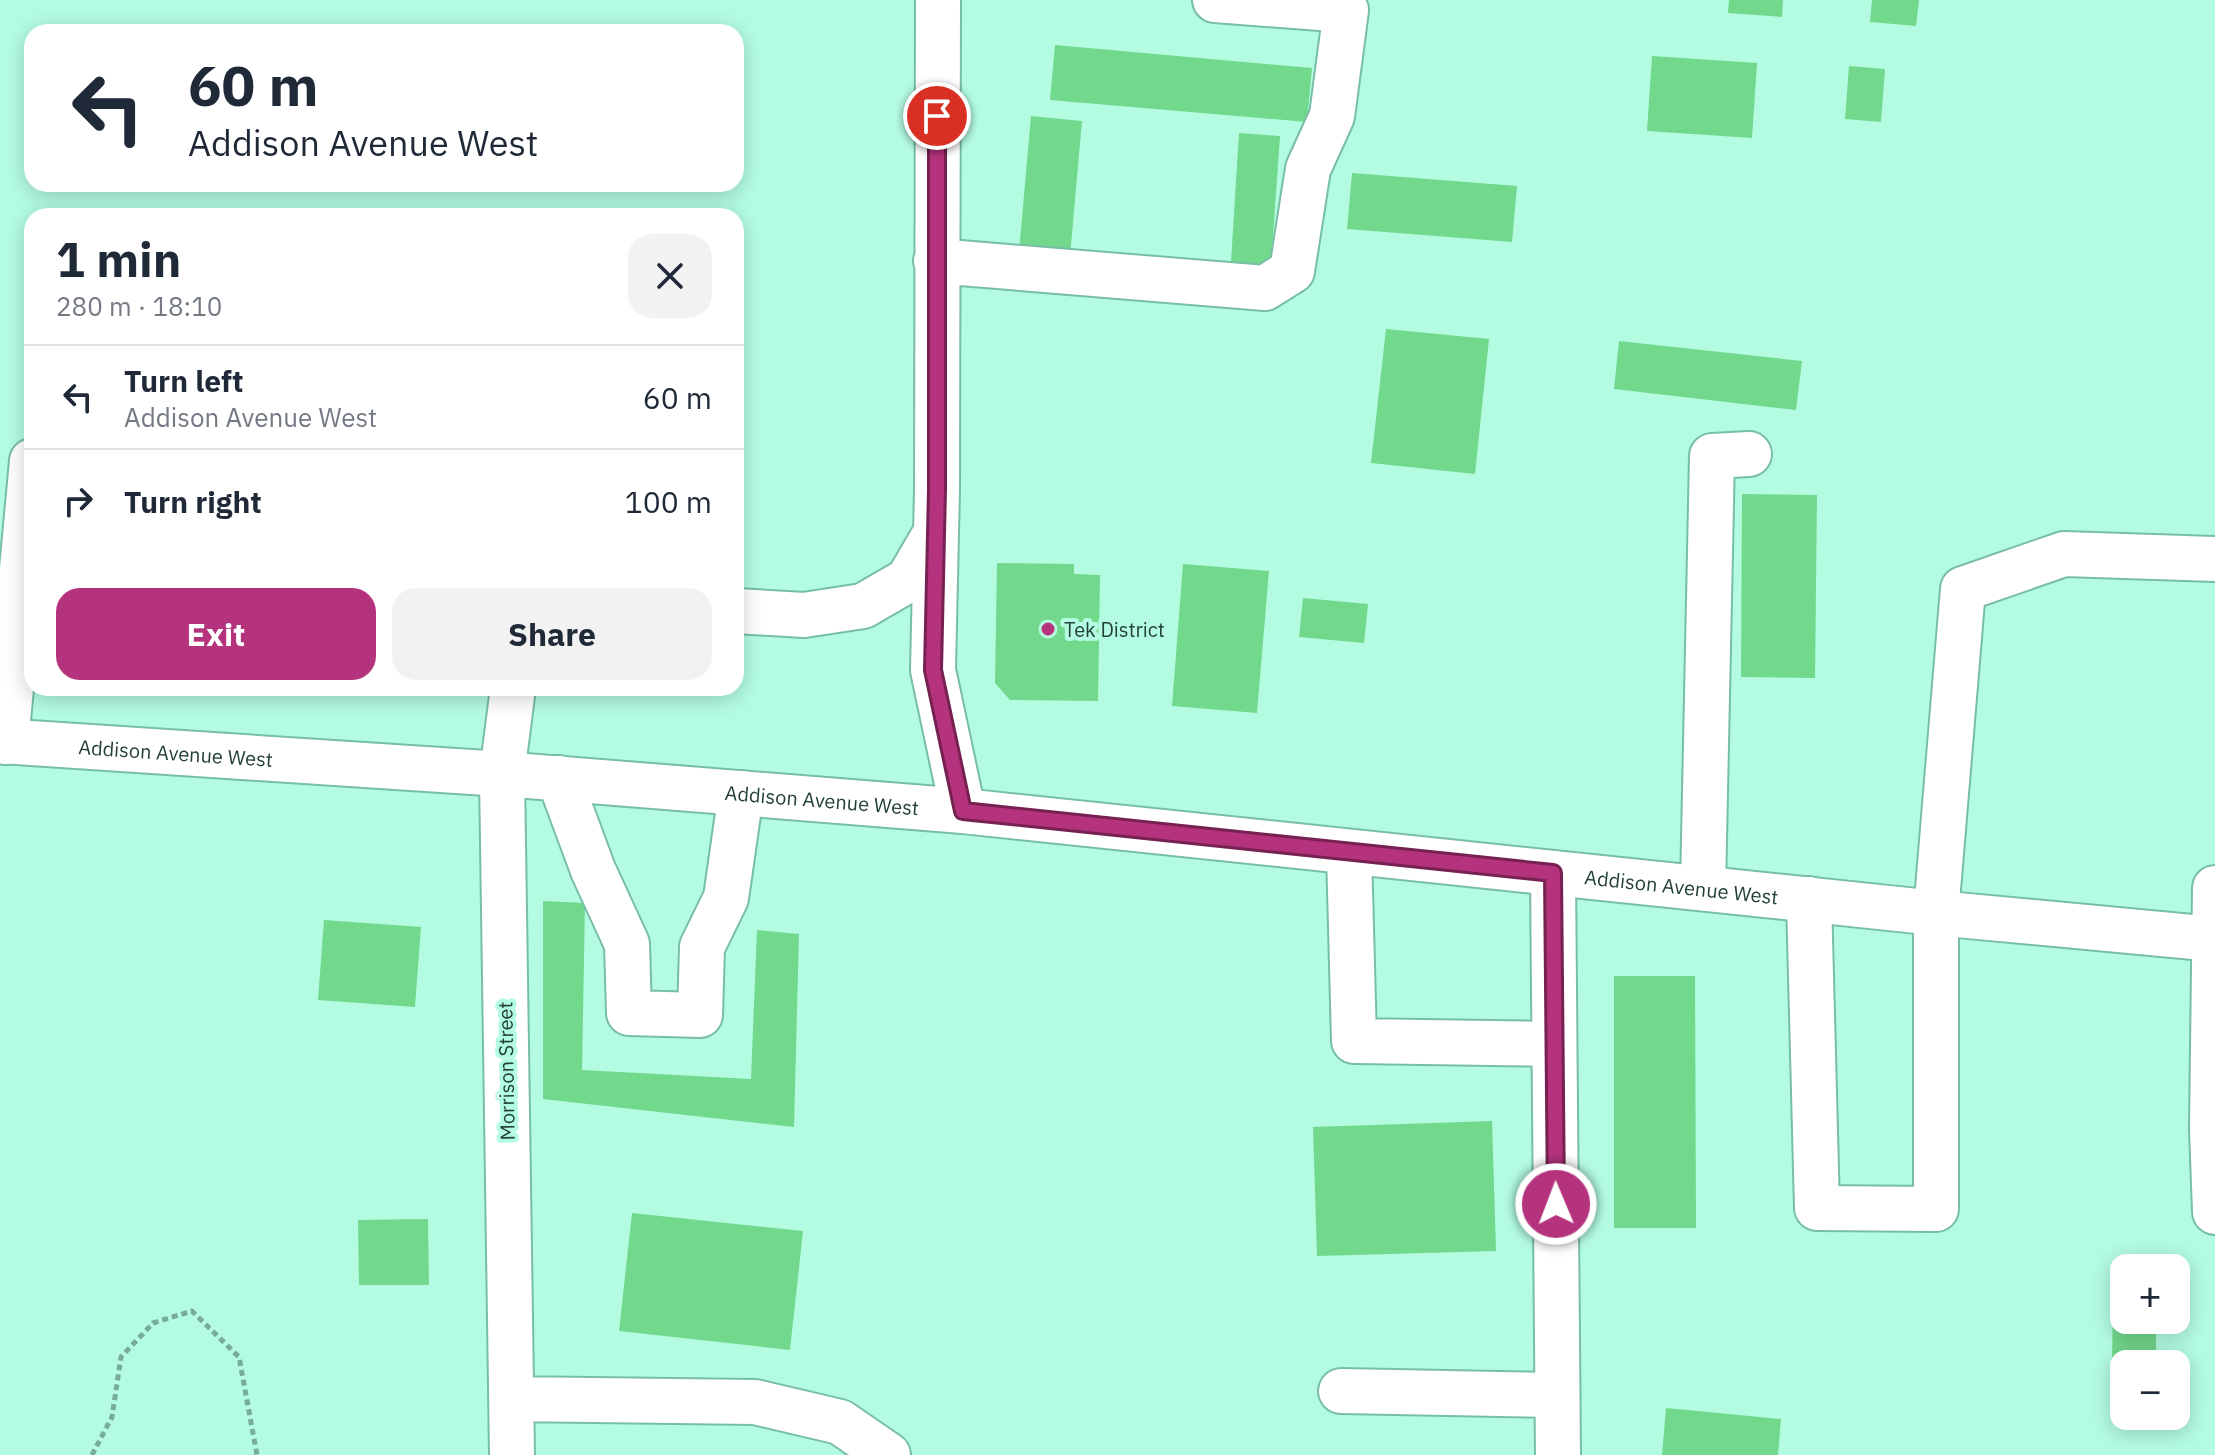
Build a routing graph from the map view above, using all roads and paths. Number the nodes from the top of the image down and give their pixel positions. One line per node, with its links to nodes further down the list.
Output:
1 (938, 0): 3 (street)
2 (1215, 0): 3 (street)
3 (936, 261): 5 (street)
4 (1749, 454): 17 (street)
5 (936, 532): 8 (street); 14 (street)
6 (24, 538): 10 (street)
7 (2215, 559): 20 (street)
8 (744, 611)
9 (512, 696): 11 (street, Morrison Street)
10 (3, 741): 11 (street, Addison Avenue West)
11 (502, 774): 12 (street, Addison Avenue West); 26 (street, Morrison Street)
12 (559, 778): 13 (street, Addison Avenue West); 13 (street)
13 (741, 793): 14 (street, Addison Avenue West)
14 (963, 811): 15 (street, Addison Avenue West)
15 (1349, 852): 16 (street, Addison Avenue West); 22 (street)
16 (1553, 873): 17 (street, Addison Avenue West); 22 (street)
17 (1703, 888): 19 (street, Addison Avenue West)
18 (2215, 888): 21 (street)
19 (1809, 899): 20 (street, Addison Avenue West); 20 (street)
20 (1936, 913): 21 (street, Addison Avenue West)
21 (2215, 939): 23 (street)
22 (1554, 1044): 25 (street)
23 (2215, 1212)
24 (1341, 1391): 25 (street)
25 (1557, 1395): 31 (street)
26 (511, 1399): 29 (street, Morrison Street); 30 (street)
27 (92, 1455): 28 (path)
28 (257, 1455)
29 (512, 1455)
30 (890, 1455)
31 (1558, 1455)

